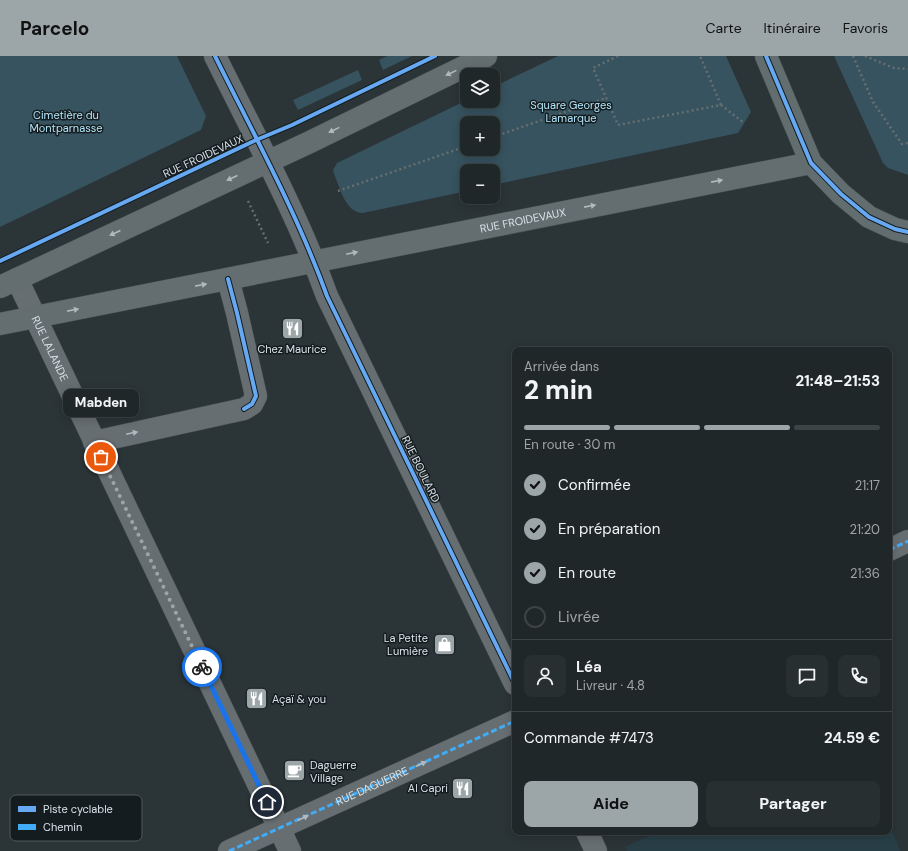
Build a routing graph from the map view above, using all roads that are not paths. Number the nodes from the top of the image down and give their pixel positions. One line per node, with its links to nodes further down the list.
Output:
1 (215, 56): 4 (street, RUE BOULARD)
2 (486, 56): 4 (main road, one-way to 4)
3 (766, 56): 5 (main road)
4 (268, 162): 7 (street, RUE BOULARD); 9 (main road, one-way to 9)
5 (811, 162): 6 (main road); 7 (main road, RUE FROIDEVAUX, one-way to 5)
6 (908, 232)
7 (314, 261): 8 (main road, RUE FROIDEVAUX); 15 (street, RUE BOULARD)
8 (228, 279): 10 (main road, RUE FROIDEVAUX, one-way to 8); 12 (street, one-way to 8)
9 (8, 283): 10 (street, RUE LALANDE)
10 (35, 318): 11 (main road, RUE FROIDEVAUX); 12 (street, RUE LALANDE)
11 (0, 324)
12 (94, 442): 17 (street, RUE LALANDE)
13 (908, 541): 14 (street)
14 (892, 549)
15 (512, 678)
16 (512, 722): 17 (street, RUE DAGUERRE, one-way to 16)
17 (280, 829): 19 (street, RUE DAGUERRE); 20 (street, RUE LALANDE)
18 (588, 835): 21 (street)
19 (229, 851)
20 (290, 851)
21 (596, 851)

